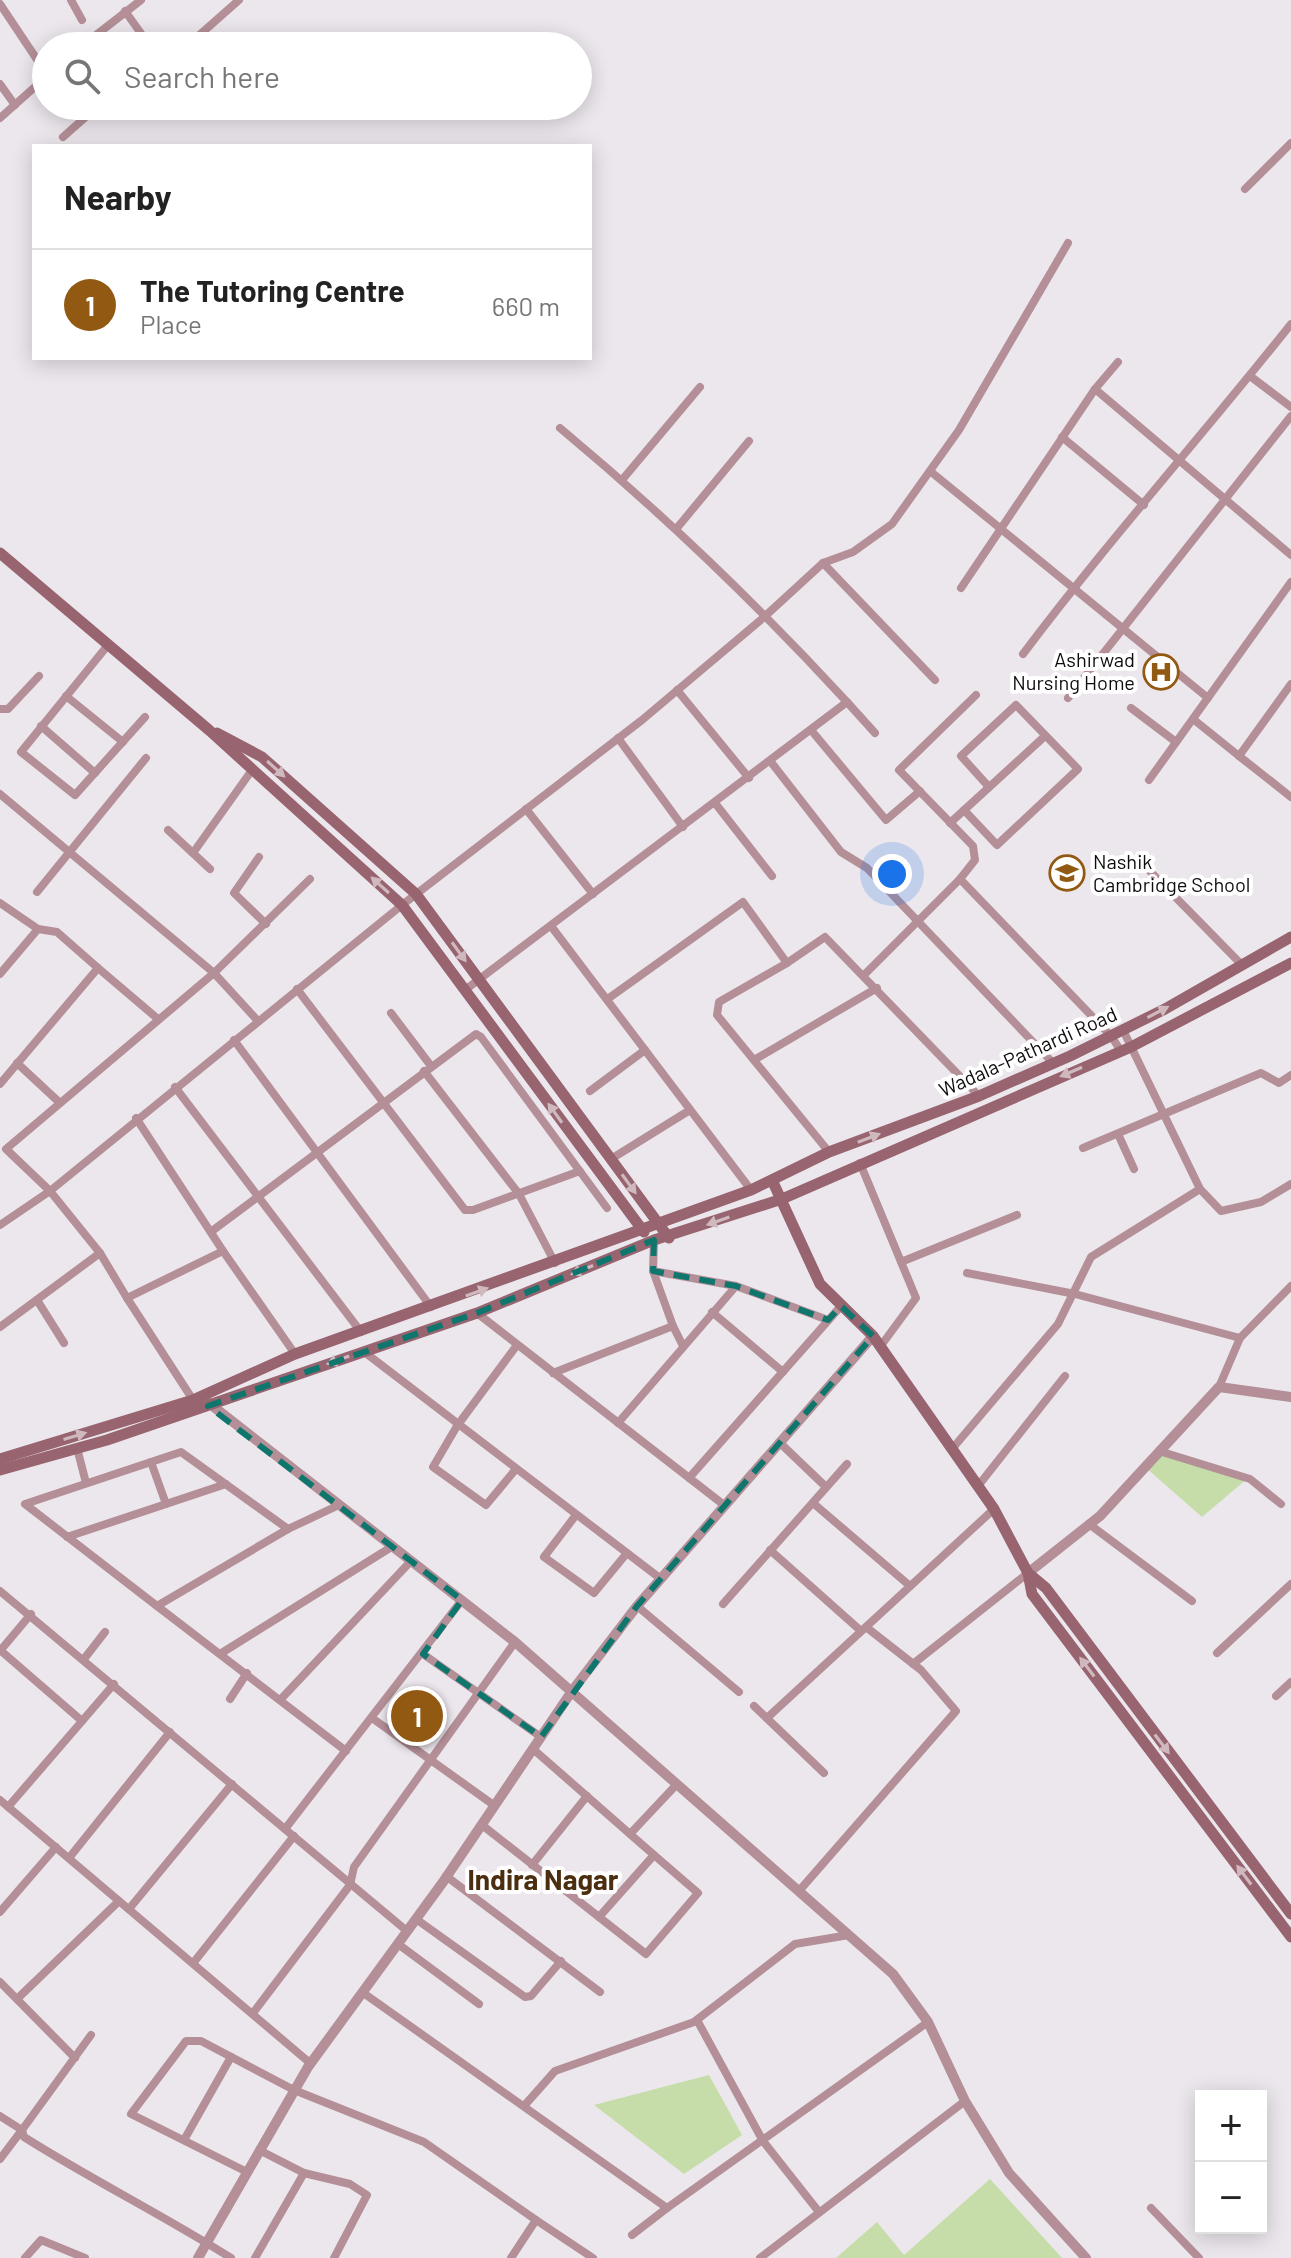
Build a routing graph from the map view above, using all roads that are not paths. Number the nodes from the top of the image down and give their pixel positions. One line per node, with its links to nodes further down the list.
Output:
1 (71, 0): 6 (street)
2 (141, 0): 5 (street)
3 (239, 0): 9 (street)
4 (0, 4): 10 (street)
5 (128, 6): 7 (street); 8 (street)
6 (82, 20)
7 (98, 32)
8 (142, 32)
9 (203, 32)
10 (32, 53)
11 (0, 84): 13 (street)
12 (32, 89): 13 (street)
13 (15, 105): 14 (street)
14 (0, 118)
15 (82, 120): 16 (street)
16 (63, 137)
17 (1289, 148): 18 (street)
18 (1245, 189)
19 (1068, 243): 31 (street)
20 (1291, 324): 22 (street)
21 (1118, 362): 24 (street)
22 (1250, 376): 25 (street); 30 (street)
23 (700, 387): 32 (street)
24 (1095, 389): 28 (street); 30 (street)
25 (1291, 407)
26 (1291, 416): 33 (street)
27 (560, 428): 32 (street)
28 (1062, 437): 34 (street); 36 (street)
29 (749, 441): 35 (street)
30 (1181, 462): 33 (street); 34 (street)
31 (930, 471): 36 (street); 39 (street)
32 (622, 480): 35 (street)
33 (1226, 500): 38 (street); 44 (street)
34 (1144, 505): 41 (street)
35 (677, 528): 43 (street)
36 (1001, 529): 41 (street); 42 (street)
37 (0, 553): 45 (main road)
38 (1291, 555)
39 (823, 563): 43 (street); 48 (street)
40 (1291, 582): 54 (street)
41 (1073, 587): 44 (street); 46 (street)
42 (961, 588)
43 (767, 615): 50 (street); 55 (street)
44 (1124, 629): 53 (street); 54 (street)
45 (108, 645): 52 (street); 61 (main road)
46 (1023, 654)
47 (39, 676): 57 (street)
48 (935, 680)
49 (1291, 684): 68 (street)
50 (677, 690): 65 (street); 73 (street)
51 (976, 695): 76 (street)
52 (66, 696): 60 (street); 66 (street)
53 (1068, 698)
54 (1208, 698): 59 (street)
55 (847, 702): 62 (street); 63 (street)
56 (1131, 708): 67 (street)
57 (0, 709)
58 (145, 717): 66 (street)
59 (1193, 719): 67 (street); 68 (street)
60 (41, 726): 72 (street); 72 (street)
61 (209, 730): 71 (main road); 94 (main road, one-way to 94)
62 (811, 730): 70 (street); 76 (street)
63 (875, 733)
64 (1045, 736): 75 (street); 75 (street); 81 (street)
65 (618, 738): 80 (street); 83 (street)
66 (123, 742): 72 (street)
67 (1176, 742): 74 (street)
68 (1239, 756): 78 (street)
69 (146, 758): 85 (street)
70 (771, 762): 73 (street); 98 (street)
71 (252, 770): 86 (street); 97 (main road, one-way to 71)
72 (95, 773)
73 (749, 778): 79 (street)
74 (1149, 780)
75 (989, 787): 81 (street)
76 (920, 791): 82 (street)
77 (0, 794): 85 (street)
78 (1291, 797)
79 (715, 803): 83 (street); 90 (street)
80 (526, 809): 94 (street); 95 (street)
81 (964, 810): 82 (street)
82 (950, 823): 92 (street)
83 (683, 827): 95 (street)
84 (168, 830): 86 (street)
85 (71, 850): 93 (street); 107 (street)
86 (193, 853): 89 (street)
87 (259, 857): 99 (street)
88 (1140, 861): 105 (street)
89 (210, 869)
90 (772, 876)
91 (310, 879): 99 (street)
92 (960, 879): 98 (street); 119 (street)
93 (37, 892)
94 (416, 894): 97 (street); 110 (main road, one-way to 110)
95 (593, 894): 100 (street)
96 (0, 903): 101 (street)
97 (402, 905): 112 (street); 113 (main road)
98 (915, 920): 109 (street); 125 (street)
99 (266, 924): 107 (street)
100 (551, 926): 110 (street); 114 (street)
101 (38, 929): 106 (street); 108 (street)
102 (1291, 937): 105 (main road, Wadala-Pathardi Road)
103 (787, 963): 109 (street); 114 (street); 123 (street)
104 (1291, 963): 121 (main road, Wadala-Pathardi Road)
105 (1241, 964): 118 (main road, Wadala-Pathardi Road, one-way to 105)
106 (98, 968): 116 (street); 124 (street)
107 (214, 973): 116 (street); 117 (street)
108 (0, 974)
109 (864, 975): 111 (street)
110 (479, 979): 113 (street); 142 (main road)
111 (877, 988): 123 (street); 131 (street)
112 (297, 989): 117 (street); 132 (street)
113 (465, 990): 158 (main road, one-way to 113)
114 (609, 998): 122 (street)
115 (391, 1013): 126 (street)
116 (158, 1019): 133 (street)
117 (258, 1021): 120 (street)
118 (1123, 1030): 119 (main road, Wadala-Pathardi Road); 121 (street)
119 (1111, 1036): 121 (street); 125 (main road, Wadala-Pathardi Road)
120 (234, 1040): 129 (street); 140 (street)
121 (1126, 1049): 135 (street); 143 (main road, Wadala-Pathardi Road, one-way to 143)
122 (645, 1050): 130 (street); 134 (street)
123 (754, 1060): 141 (street)
124 (17, 1063): 128 (street); 133 (street)
125 (1053, 1063): 131 (main road, Wadala-Pathardi Road)
126 (427, 1068): 132 (street); 145 (street); 151 (street)
127 (1291, 1075): 135 (street)
128 (0, 1084)
129 (175, 1087): 136 (street); 152 (street)
130 (590, 1091)
131 (979, 1096): 141 (main road, Wadala-Pathardi Road, one-way to 131)
132 (383, 1102): 140 (street); 151 (street)
133 (60, 1103): 138 (street)
134 (690, 1110): 142 (street); 149 (street)
135 (1165, 1116): 137 (street); 148 (street)
136 (136, 1118): 150 (street); 159 (street)
137 (1118, 1134): 139 (street); 144 (street)
138 (3, 1147): 150 (street)
139 (1083, 1148)
140 (317, 1152): 152 (street); 174 (street)
141 (829, 1152): 146 (main road, Wadala-Pathardi Road)
142 (611, 1159): 156 (main road, one-way to 156)
143 (860, 1163): 153 (main road, Wadala-Pathardi Road); 164 (street)
144 (1134, 1169)
145 (580, 1171): 151 (street); 154 (street)
146 (772, 1180): 149 (main road, Wadala-Pathardi Road); 153 (main road)
147 (1291, 1184): 148 (street)
148 (1200, 1189): 170 (street)
149 (751, 1190): 156 (main road, Wadala-Pathardi Road)
150 (50, 1191): 157 (street); 163 (street)
151 (519, 1194): 165 (street)
152 (260, 1195): 159 (street); 180 (street)
153 (782, 1199): 160 (main road, Wadala-Pathardi Road, one-way to 160); 173 (main road)
154 (607, 1208)
155 (1017, 1215): 164 (street)
156 (657, 1222): 158 (main road, Wadala-Pathardi Road); 160 (main road)
157 (0, 1225)
158 (640, 1229): 161 (main road); 165 (main road, Wadala-Pathardi Road)
159 (212, 1231): 162 (street)
160 (669, 1238): 161 (main road, Wadala-Pathardi Road)
161 (654, 1240): 166 (street); 176 (main road, Wadala-Pathardi Road, one-way to 176)
162 (223, 1251): 171 (street); 187 (street)
163 (100, 1253): 171 (street); 172 (street)
164 (901, 1262): 182 (street)
165 (555, 1263): 174 (main road, Wadala-Pathardi Road, one-way to 165)
166 (653, 1271): 168 (street); 178 (street)
167 (967, 1273): 170 (street)
168 (736, 1286): 175 (street); 177 (street)
169 (1291, 1286): 181 (street)
170 (1075, 1294): 181 (street); 198 (street)
171 (127, 1298): 193 (street)
172 (37, 1300): 179 (street); 183 (street)
173 (841, 1306): 177 (street); 182 (main road)
174 (431, 1308): 180 (main road, Wadala-Pathardi Road)
175 (712, 1312): 185 (street); 188 (street)
176 (477, 1313): 184 (street); 186 (main road, Wadala-Pathardi Road)
177 (828, 1320): 188 (street)
178 (673, 1326): 185 (street); 189 (street)
179 (0, 1327)
180 (361, 1332): 187 (main road, Wadala-Pathardi Road)
181 (1240, 1338): 191 (street)
182 (876, 1341): 196 (street); 198 (main road)
183 (64, 1343)
184 (517, 1345): 189 (street); 195 (street)
185 (683, 1346): 194 (street)
186 (363, 1351): 193 (main road, Wadala-Pathardi Road, one-way to 193); 195 (street)
187 (295, 1354): 193 (main road, Wadala-Pathardi Road)
188 (783, 1372): 205 (street)
189 (553, 1373): 194 (street)
190 (1065, 1376): 208 (street)
191 (1219, 1387): 192 (street); 199 (street)
192 (1289, 1395)
193 (201, 1400): 197 (main road); 200 (main road, one-way to 193); 213 (street)
194 (618, 1423): 205 (street)
195 (457, 1426): 203 (street); 203 (street)
196 (779, 1442): 209 (street); 214 (street)
197 (77, 1448): 204 (main road); 206 (street)
198 (952, 1449): 208 (main road)
199 (1159, 1451): 212 (street); 217 (street)
200 (0, 1459)
201 (151, 1462): 206 (street); 207 (street); 211 (street)
202 (847, 1464): 209 (street)
203 (516, 1469): 216 (street)
204 (0, 1470)
205 (689, 1478): 214 (street)
206 (86, 1483): 219 (street)
207 (226, 1484): 211 (street); 218 (street)
208 (978, 1486): 215 (main road)
209 (826, 1487): 210 (street)
210 (813, 1503): 221 (street); 227 (street)
211 (166, 1504): 219 (street)
212 (1281, 1504)
213 (339, 1505): 218 (street); 220 (street)
214 (724, 1505): 225 (street)
215 (994, 1509): 224 (main road); 227 (street)
216 (576, 1515): 222 (street); 222 (street)
217 (1089, 1524): 224 (street); 230 (street)
218 (288, 1529): 232 (street)
219 (67, 1537): 232 (street)
220 (393, 1546): 223 (street); 240 (street)
221 (770, 1550): 231 (street); 235 (street)
222 (627, 1553): 225 (street)
223 (411, 1561): 229 (street); 252 (street)
224 (1028, 1573): 243 (street); 283 (main road, one-way to 283); 288 (main road, one-way to 224)
225 (661, 1579): 233 (street)
226 (1291, 1584): 239 (street)
227 (910, 1586): 235 (street)
228 (0, 1591): 234 (street)
229 (462, 1600): 237 (street); 241 (street)
230 (1192, 1601)
231 (723, 1604)
232 (157, 1606): 240 (street)
233 (637, 1606): 247 (street); 248 (street)
234 (31, 1614): 238 (street); 242 (street)
235 (864, 1629): 243 (street); 255 (street)
236 (105, 1632): 242 (street)
237 (515, 1642): 247 (street); 249 (street)
238 (0, 1650): 256 (street)
239 (1217, 1653)
240 (220, 1654): 244 (street)
241 (423, 1654): 249 (street); 254 (street)
242 (84, 1659): 246 (street)
243 (913, 1664): 279 (street)
244 (247, 1673): 251 (street); 252 (street)
245 (1291, 1682): 250 (street)
246 (114, 1684): 256 (street); 257 (street)
247 (572, 1691): 258 (street); 264 (street)
248 (739, 1692)
249 (478, 1695): 258 (street); 261 (street)
250 (1276, 1696)
251 (230, 1699)
252 (281, 1699): 260 (street)
253 (754, 1706): 255 (street)
254 (372, 1718): 260 (street); 261 (street)
255 (767, 1718): 262 (street)
256 (82, 1721): 268 (street)
257 (170, 1732): 263 (street); 275 (street)
258 (541, 1737): 259 (street)
259 (533, 1749): 265 (street); 267 (street)
260 (346, 1751): 270 (street)
261 (431, 1761): 267 (street); 278 (street)
262 (824, 1773)
263 (232, 1784): 270 (street); 281 (street)
264 (677, 1784): 271 (street); 279 (street)
265 (587, 1796): 271 (street); 276 (street)
266 (0, 1800): 268 (street)
267 (495, 1806): 269 (street)
268 (8, 1807): 273 (street)
269 (482, 1825): 276 (street); 277 (street)
270 (285, 1829): 272 (street)
271 (630, 1834): 274 (street)
272 (294, 1836): 278 (street); 291 (street)
273 (56, 1847): 275 (street); 282 (street)
274 (654, 1855): 284 (street); 284 (street)
275 (69, 1858): 280 (street)
276 (532, 1865): 284 (street)
277 (446, 1876): 285 (street); 290 (street)
278 (350, 1885): 286 (street); 297 (street)
279 (799, 1891): 287 (street)
280 (119, 1901): 281 (street); 295 (street)
281 (129, 1909): 291 (street)
282 (0, 1912)
283 (1291, 1914)
284 (599, 1917)
285 (416, 1919): 286 (street); 290 (street)
286 (407, 1931): 289 (street)
287 (849, 1935): 298 (street); 299 (street)
288 (1291, 1937)
289 (398, 1944): 293 (street); 296 (street)
290 (561, 1961): 294 (street)
291 (194, 1962): 297 (street)
292 (1, 1985): 295 (street)
293 (362, 1992): 303 (street); 306 (street)
294 (600, 1992)
295 (17, 1999): 302 (street)
296 (479, 2004)
297 (253, 2013): 303 (street)
298 (697, 2020): 306 (street); 310 (street)
299 (928, 2022): 305 (street); 310 (street)
300 (91, 2035): 302 (street)
301 (231, 2057): 304 (street); 309 (street); 309 (street)
302 (75, 2058): 308 (street)
303 (310, 2063): 304 (street)
304 (294, 2090): 311 (street); 318 (street)
305 (965, 2101): 317 (street); 330 (street)
306 (524, 2106): 315 (street)
307 (0, 2116): 308 (street)
308 (22, 2130): 312 (street); 320 (street)
309 (184, 2140): 313 (street)
310 (763, 2141): 315 (street); 317 (street)
311 (259, 2150): 313 (street); 314 (street)
312 (0, 2159)
313 (247, 2172): 320 (street)
314 (304, 2173): 325 (street); 326 (street)
315 (667, 2208): 319 (street)
316 (1151, 2208): 331 (street)
317 (819, 2212): 329 (street)
318 (536, 2220): 327 (street); 328 (street)
319 (632, 2235)
320 (207, 2243): 323 (street); 324 (street)
321 (25, 2258): 322 (street)
322 (85, 2258)
323 (198, 2258)
324 (231, 2258)
325 (255, 2258)
326 (334, 2258)
327 (511, 2258)
328 (593, 2258)
329 (760, 2258)
330 (1086, 2258)
331 (1199, 2258)

